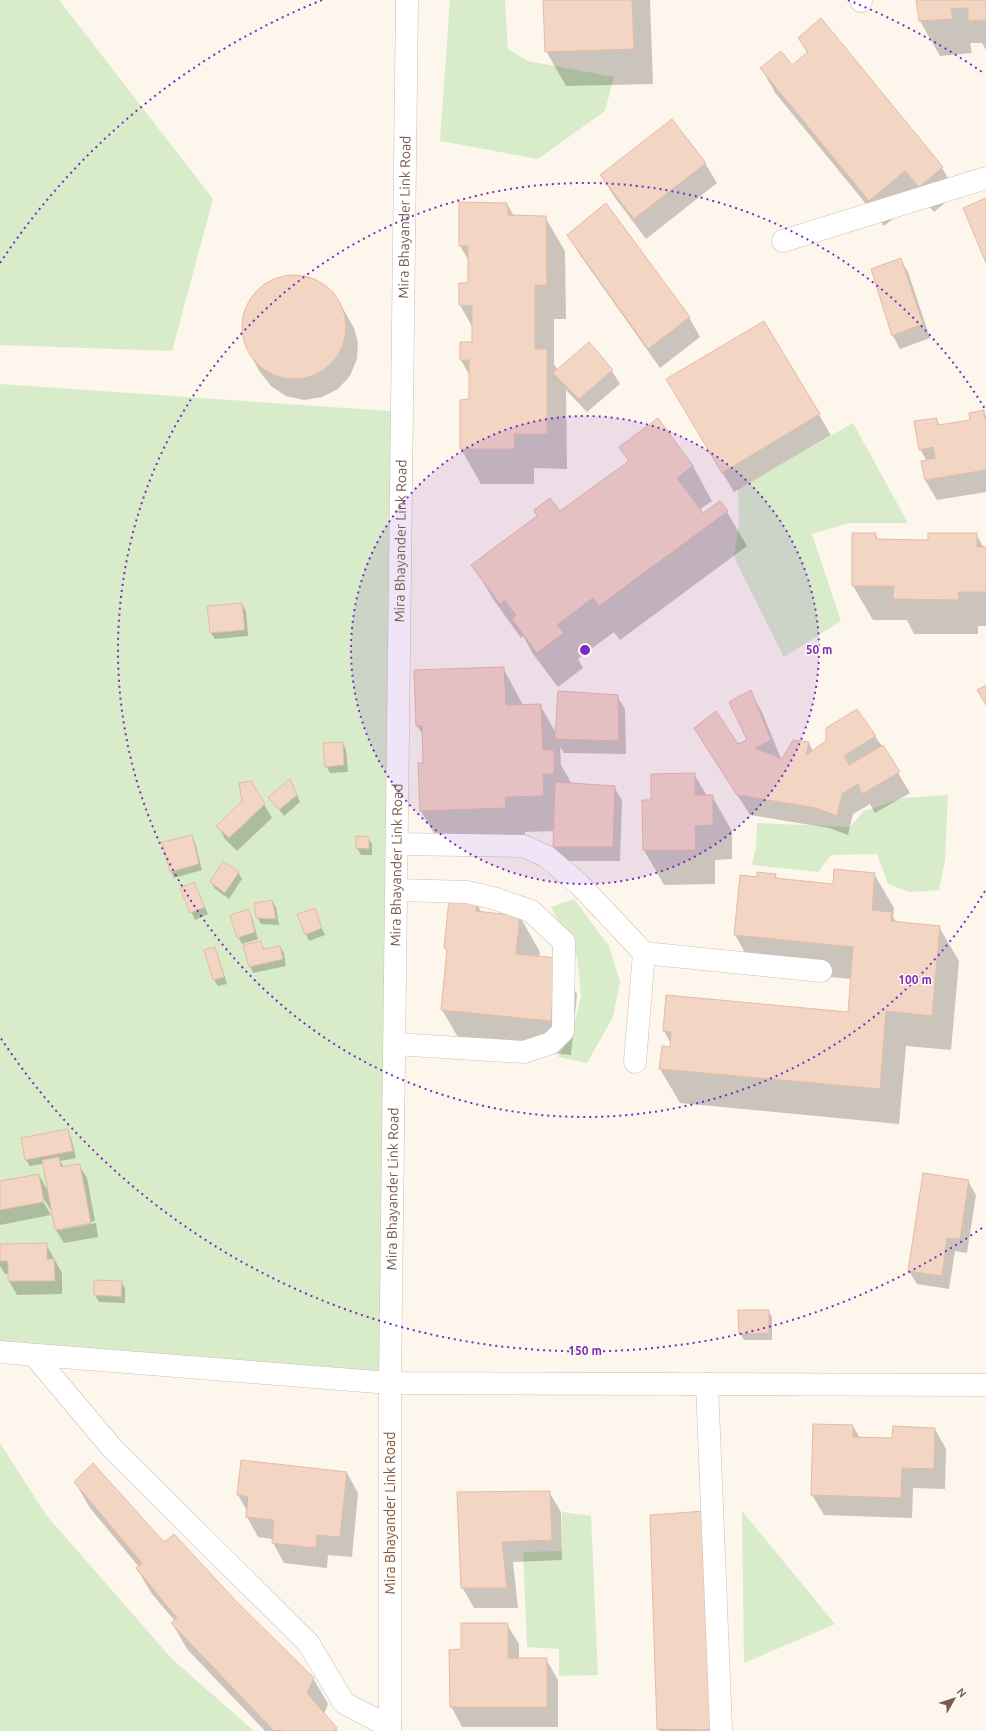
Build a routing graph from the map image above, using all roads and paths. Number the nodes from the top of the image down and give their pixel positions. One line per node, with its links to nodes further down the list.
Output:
1 (407, 0): 4 (street, Mira Bhayander Link Road)
2 (986, 178): 3 (street)
3 (782, 241)
4 (397, 844): 5 (street, Mira Bhayander Link Road); 6 (street)
5 (397, 890): 8 (street, Mira Bhayander Link Road); 8 (street)
6 (644, 953): 7 (street); 9 (street)
7 (821, 971)
8 (395, 1044): 12 (street, Mira Bhayander Link Road)
9 (635, 1062)
10 (0, 1352): 11 (street)
11 (34, 1355): 12 (street); 16 (street)
12 (390, 1383): 13 (street); 16 (street, Mira Bhayander Link Road)
13 (707, 1384): 14 (street); 15 (street)
14 (986, 1385)
15 (721, 1728)
16 (390, 1729)

